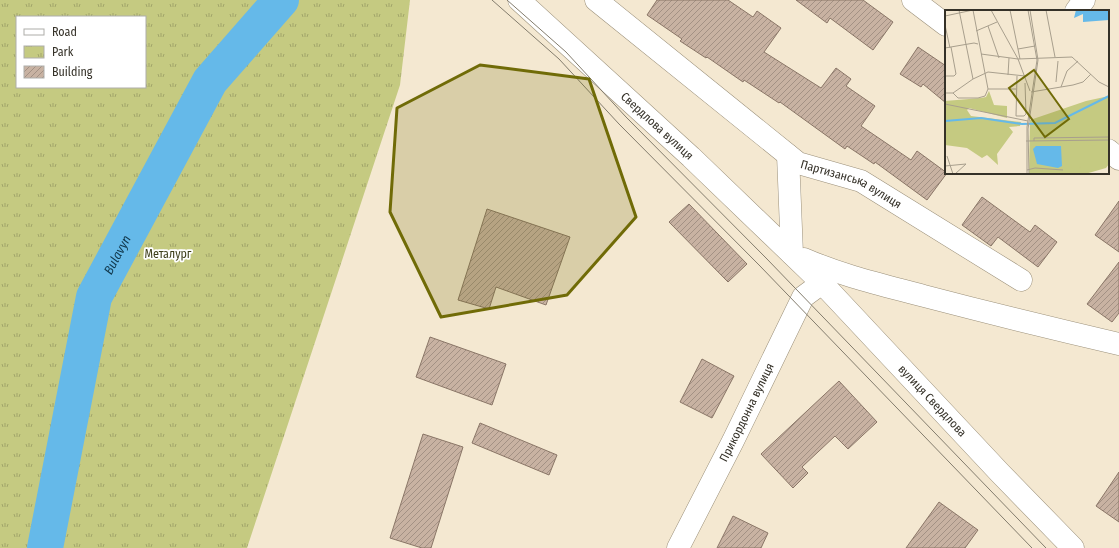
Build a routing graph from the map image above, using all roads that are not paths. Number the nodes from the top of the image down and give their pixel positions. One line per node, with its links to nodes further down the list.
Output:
1 (519, 0): 10 (street, Свердлова вулиця)
2 (596, 0): 8 (street, Партизанська вулиця)
3 (913, 0): 6 (street)
4 (1084, 0): 5 (street)
5 (1077, 10)
6 (945, 24)
7 (1109, 151): 9 (street)
8 (788, 155): 10 (street); 11 (street, Партизанська вулиця)
9 (1119, 159)
10 (792, 254): 12 (street, вулиця Свердлова); 13 (street)
11 (1021, 280)
12 (822, 283): 14 (street, Прикордонна вулиця); 15 (street, вулиця Свердлова)
13 (1119, 344)
14 (678, 548)
15 (1073, 548)

